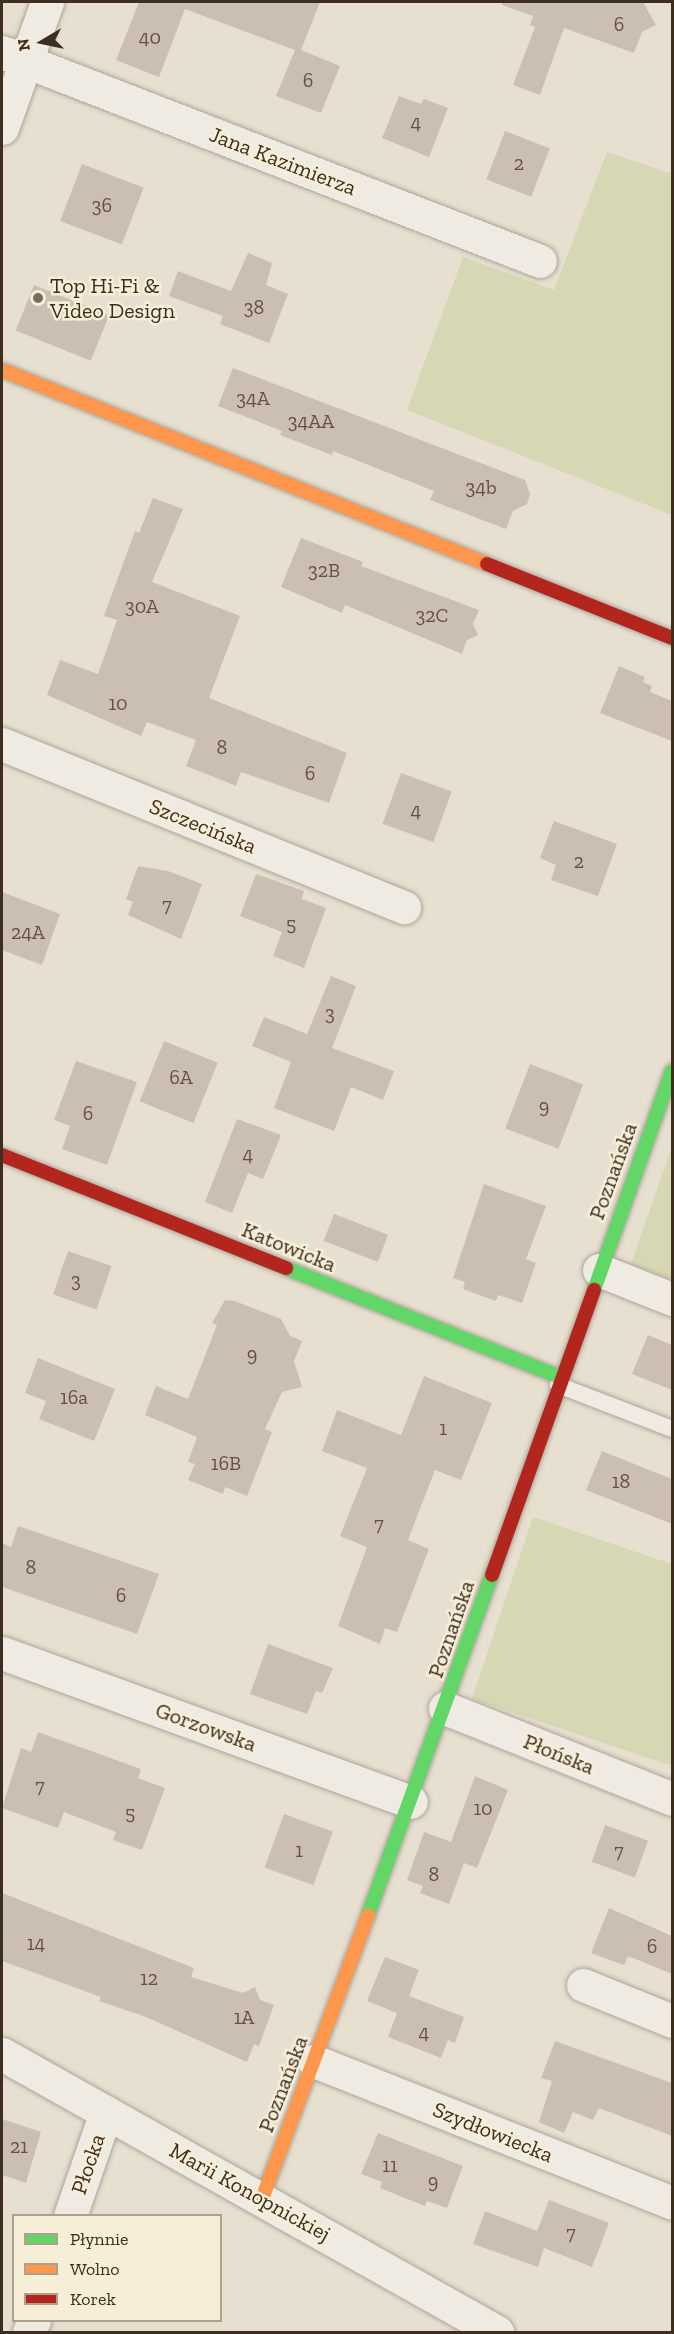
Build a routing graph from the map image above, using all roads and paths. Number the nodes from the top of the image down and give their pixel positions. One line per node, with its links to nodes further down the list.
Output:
1 (47, 2): 2 (street)
2 (13, 57): 3 (street); 4 (street, Jana Kazimierza)
3 (2, 128)
4 (540, 261)
5 (2, 370): 6 (street)
6 (672, 638)
7 (2, 744): 8 (street, Szczecińska)
8 (404, 907)
9 (672, 1071): 11 (street, Poznańska)
10 (2, 1155): 13 (street, Katowicka)
11 (599, 1270): 12 (street); 13 (street, Poznańska)
12 (672, 1299)
13 (559, 1381): 14 (lane); 16 (street, Poznańska)
14 (672, 1429)
15 (2, 1653): 18 (street, Gorzowska)
16 (446, 1708): 17 (street, Płońska); 18 (street, Poznańska)
17 (672, 1799)
18 (411, 1802): 22 (street, Poznańska)
19 (583, 1985): 20 (street)
20 (672, 2021)
21 (2, 2054): 23 (street, Marii Konopnickiej)
22 (314, 2061): 24 (street, Poznańska); 25 (street, Szydłowiecka)
23 (106, 2112): 24 (street, Marii Konopnickiej); 26 (street, Płocka)
24 (262, 2199): 27 (street, Marii Konopnickiej)
25 (672, 2203)
26 (71, 2214)
27 (497, 2332)

